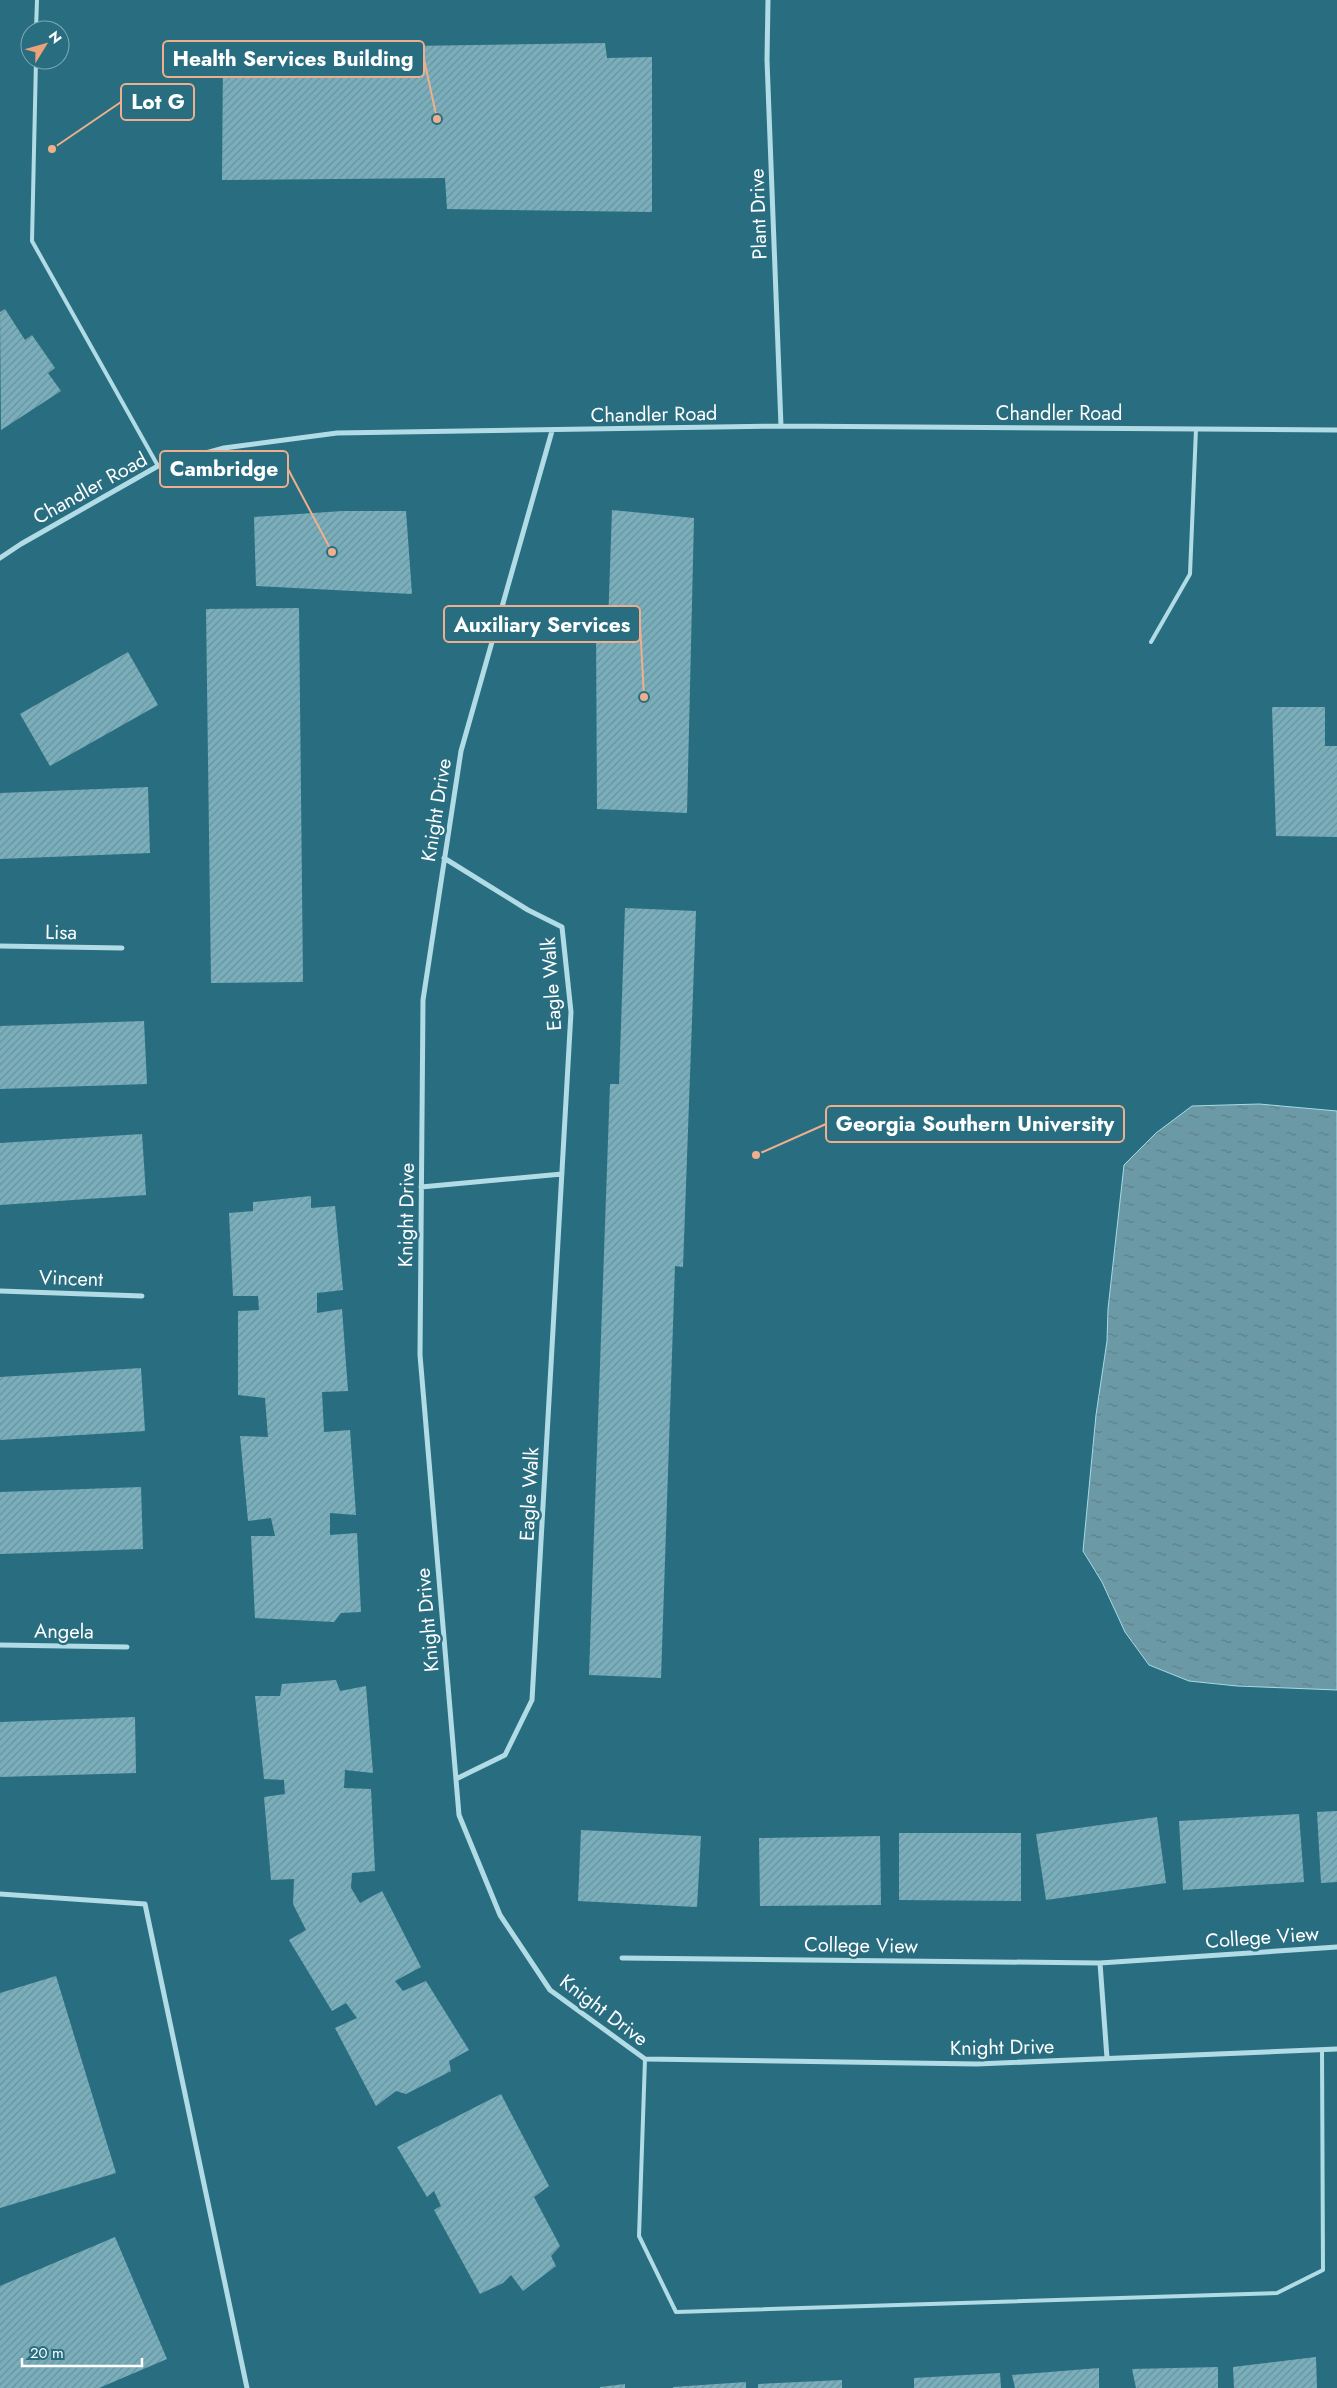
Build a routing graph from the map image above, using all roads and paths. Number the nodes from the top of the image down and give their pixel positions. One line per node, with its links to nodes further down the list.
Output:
1 (37, 0): 3 (lane)
2 (768, 0): 5 (street, Plant Drive)
3 (36, 20)
4 (36, 70): 9 (lane)
5 (781, 426): 6 (street, Chandler Road); 8 (street, Chandler Road)
6 (1196, 429): 7 (street, Chandler Road); 11 (lane)
7 (1337, 430)
8 (552, 431): 9 (street, Chandler Road); 12 (street, Knight Drive)
9 (158, 466): 10 (street, Chandler Road)
10 (0, 558)
11 (1151, 642)
12 (444, 858): 15 (street, Eagle Walk); 16 (street, Knight Drive)
13 (0, 946): 14 (street, Lisa)
14 (122, 948)
15 (562, 1174): 16 (street); 21 (street, Eagle Walk)
16 (421, 1187): 21 (street, Knight Drive)
17 (0, 1291): 18 (street, Vincent)
18 (142, 1296)
19 (0, 1645): 20 (street, Angela)
20 (128, 1647)
21 (456, 1779): 29 (street, Knight Drive)
22 (0, 1894): 30 (street)
23 (1337, 1947): 25 (street, College View)
24 (622, 1958): 25 (street, College View)
25 (1100, 1963): 28 (street)
26 (1337, 2049): 27 (street, Knight Drive)
27 (1322, 2050): 28 (street, Knight Drive); 29 (lane)
28 (1107, 2058): 29 (street, Knight Drive)
29 (645, 2059)
30 (247, 2388)

